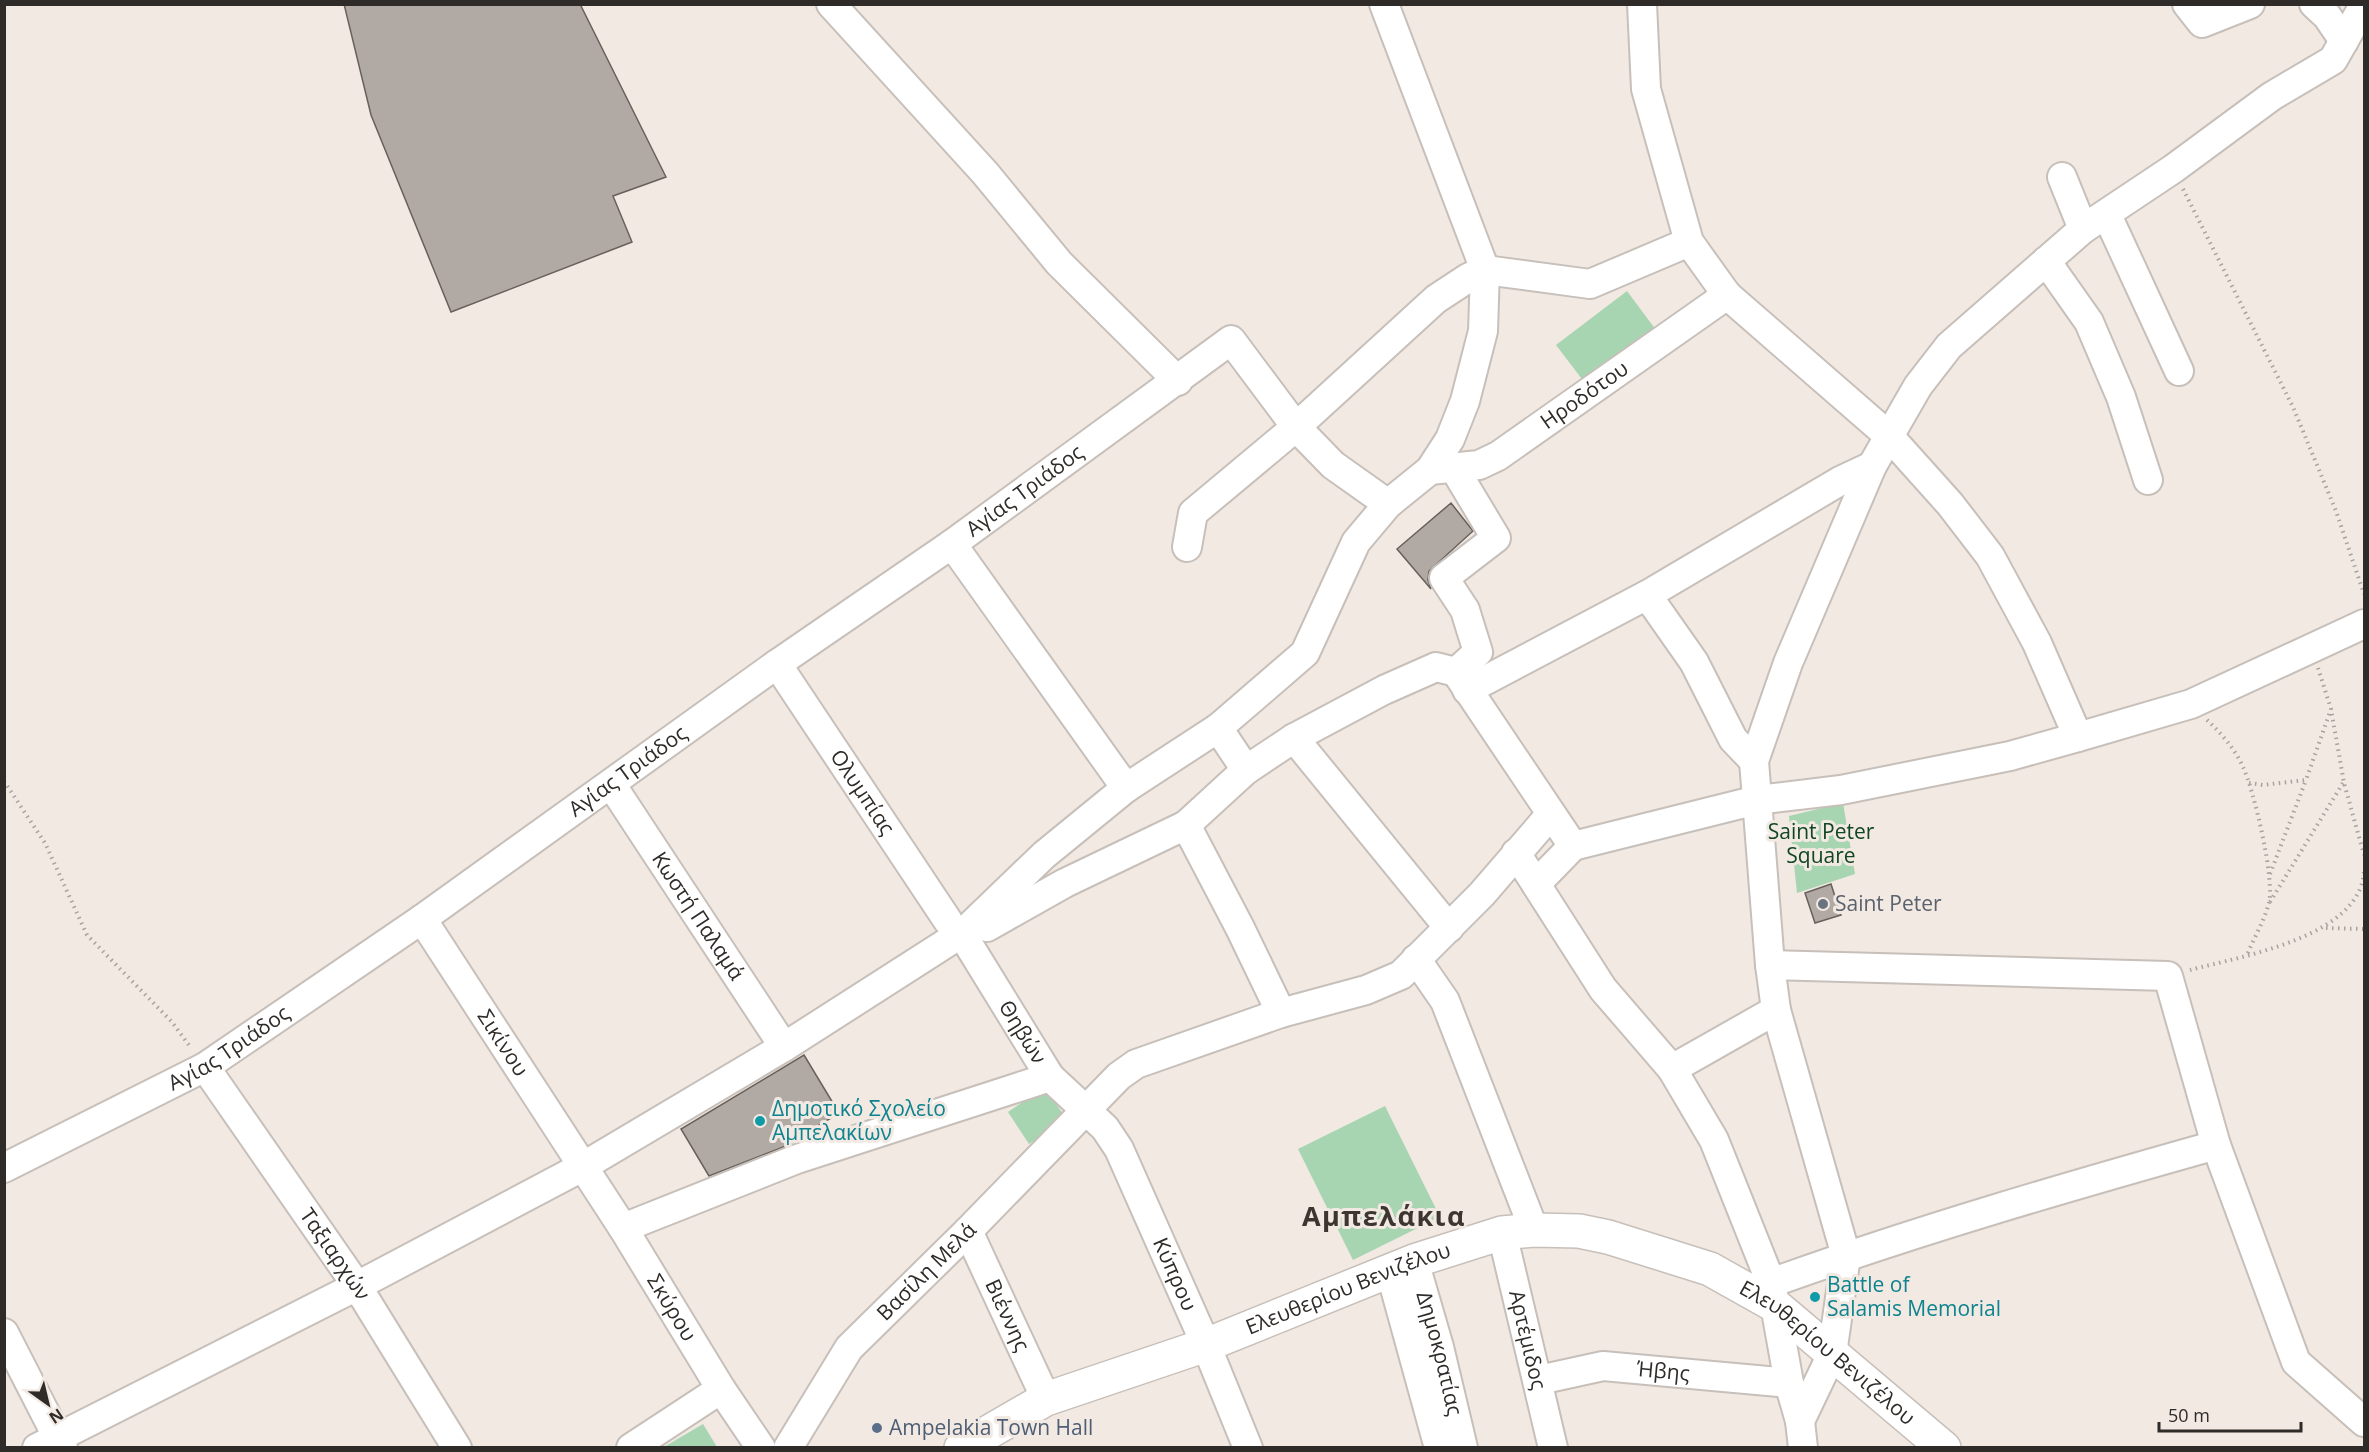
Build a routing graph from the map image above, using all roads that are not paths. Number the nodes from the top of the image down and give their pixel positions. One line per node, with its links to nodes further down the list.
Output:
1 (831, 4): 17 (street)
2 (1384, 4): 14 (street)
3 (1642, 4): 12 (street)
4 (2187, 4): 5 (street)
5 (2250, 4)
6 (2314, 4): 8 (street)
7 (2363, 10): 8 (street)
8 (2344, 41): 10 (street)
9 (2062, 177): 11 (street)
10 (2107, 215): 11 (street); 16 (street)
11 (2083, 229): 13 (street)
12 (1689, 242): 14 (street); 15 (street)
13 (2046, 261): 19 (street); 22 (street)
14 (1485, 270): 18 (street); 21 (street)
15 (1726, 295): 19 (street); 21 (street, Ηροδότου)
16 (2179, 370)
17 (1178, 381): 18 (street, Αγίας Τριάδος); 24 (street, Αγίας Τριάδος)
18 (1296, 427): 23 (street); 25 (street)
19 (1889, 436): 20 (street); 31 (street)
20 (1872, 466): 26 (street); 33 (street)
21 (1442, 469): 23 (street); 29 (street)
22 (2148, 480)
23 (1388, 504): 30 (street)
24 (952, 544): 28 (street, Αγίας Τριάδος); 36 (street)
25 (1187, 547)
26 (1647, 595): 29 (street); 33 (street)
27 (2364, 624): 31 (street)
28 (777, 664): 35 (street, Αγίας Τριάδος); 46 (street, Ολυμπίας)
29 (1462, 681): 32 (street); 38 (street)
30 (1218, 728): 34 (street); 36 (street)
31 (2078, 737): 37 (street)
32 (1294, 738): 34 (street); 47 (street)
33 (1754, 761): 37 (street)
34 (1246, 770): 39 (street)
35 (611, 784): 45 (street, Αγίας Τριάδος); 52 (street, Κωστή Παλαμά)
36 (1126, 788): 42 (street)
37 (1757, 800): 40 (street); 49 (street)
38 (1551, 814): 40 (street); 41 (street, Βασίλη Μελά)
39 (1186, 825): 43 (street); 51 (street)
40 (1573, 846): 44 (street)
41 (1516, 853): 44 (street); 47 (street, Βασίλη Μελά)
42 (1044, 855): 43 (street); 52 (street)
43 (1065, 884): 55 (street, Θηβών)
44 (1536, 884): 54 (street)
45 (422, 919): 53 (street, Αγίας Τριάδος); 58 (street, Σικίνου)
46 (948, 921)
47 (1449, 928): 48 (street, Βασίλη Μελά)
48 (1416, 959): 51 (street, Βασίλη Μελά); 61 (street)
49 (1770, 964): 50 (street); 57 (street)
50 (1776, 1010): 54 (street); 64 (street)
51 (1281, 1013): 56 (street, Βασίλη Μελά)
52 (784, 1047): 58 (street)
53 (205, 1068): 59 (street, Αγίας Τριάδος); 66 (street, Ταξιαρχών)
54 (1672, 1069): 67 (street)
55 (1050, 1077): 56 (street, Θηβών); 60 (street)
56 (1086, 1110): 62 (street, Βασίλη Μελά); 69 (street, Κύπρου)
57 (2216, 1145): 64 (street); 75 (street)
58 (582, 1167): 60 (street, Σκύρου); 66 (street)
59 (4, 1168)
60 (623, 1228): 73 (street, Σκύρου)
61 (1534, 1230): 63 (main road, Ελευθερίου Βενιζέλου); 67 (main road, Ελευθερίου Βενιζέλου)
62 (968, 1231): 74 (street, Βιέννης); 81 (street, Βασίλη Μελά)
63 (1502, 1233): 65 (main road, Ελευθερίου Βενιζέλου); 71 (street, Αρτέμιδος)
64 (1846, 1256): 67 (street); 70 (street)
65 (1402, 1265): 69 (main road, Ελευθερίου Βενιζέλου); 84 (street, Δημοκρατίας); 85 (street, Δημοκρατίας)
66 (357, 1286): 77 (street); 78 (street, Ταξιαρχών)
67 (1774, 1295): 70 (main road, Ελευθερίου Βενιζέλου); 72 (street)
68 (4, 1333): 77 (street)
69 (1206, 1345): 74 (main road, Ελευθερίου Βενιζέλου); 83 (street, Κύπρου)
70 (1832, 1354): 76 (street); 87 (main road, Ελευθερίου Βενιζέλου)
71 (1539, 1380): 72 (street, Ήβης); 86 (street, Αρτέμιδος)
72 (1789, 1383): 76 (street)
73 (721, 1389): 79 (street); 80 (street, Σκύρου)
74 (1046, 1399): 82 (main road, Ελευθερίου Βενιζέλου)
75 (2364, 1422)
76 (1802, 1434)
77 (52, 1444)
78 (457, 1448)
79 (631, 1448)
80 (761, 1448)
81 (788, 1448)
82 (961, 1448)
83 (1248, 1448)
84 (1439, 1448)
85 (1463, 1448)
86 (1553, 1448)
87 (1944, 1448)

